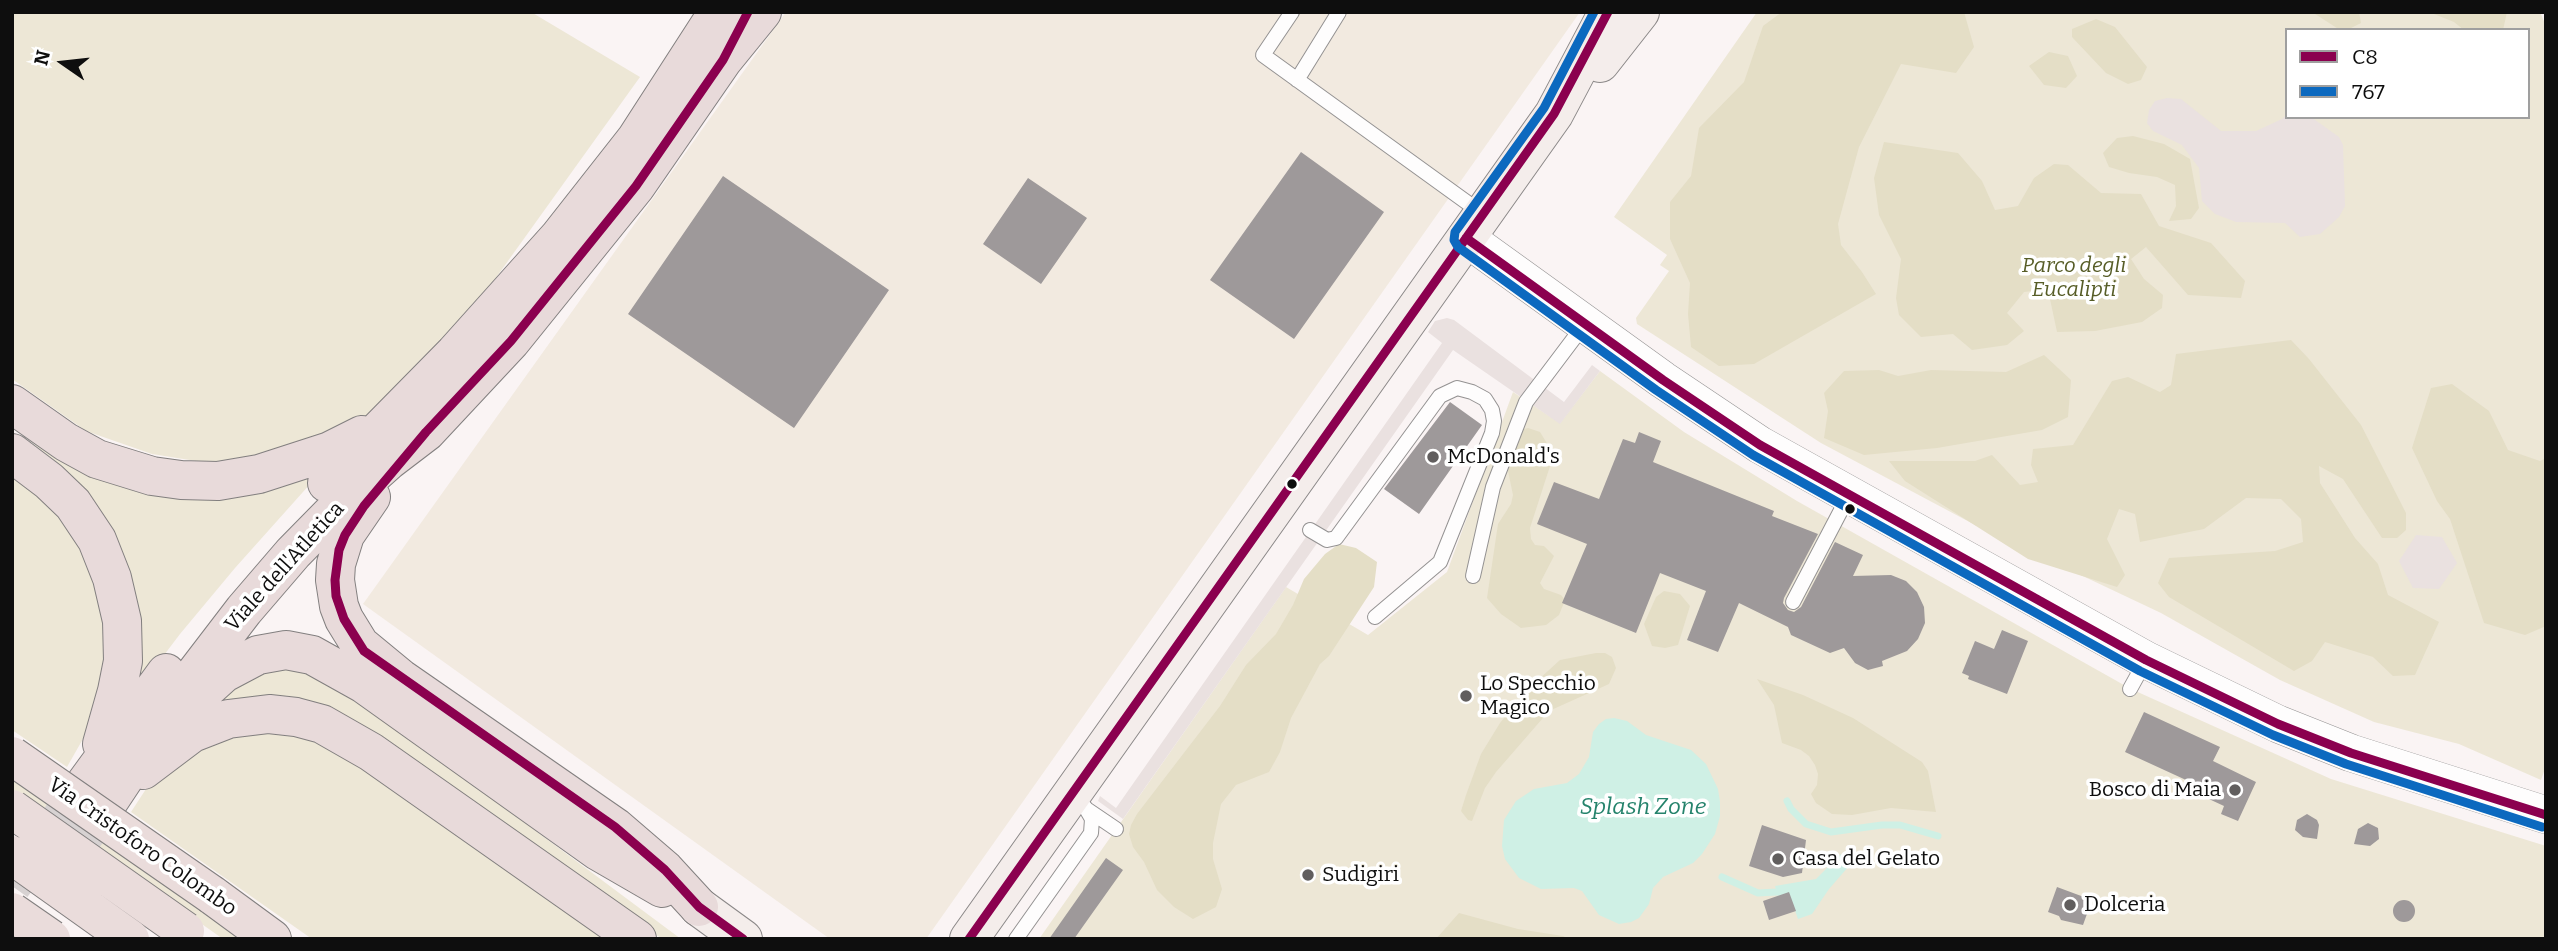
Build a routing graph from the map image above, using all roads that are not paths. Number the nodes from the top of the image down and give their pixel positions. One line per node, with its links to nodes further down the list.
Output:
1 (707, 12): 10 (highway)
2 (718, 12): 10 (highway)
3 (748, 12): 9 (highway)
4 (762, 12): 9 (highway)
5 (1292, 12): 11 (lane)
6 (1339, 12): 11 (lane)
7 (1608, 12): 12 (main road)
8 (1640, 12): 12 (main road)
9 (723, 60): 17 (highway, Viale dell'Atletica)
10 (678, 74): 16 (highway, Viale dell'Atletica)
11 (1297, 80): 13 (lane)
12 (1554, 114): 13 (main road)
13 (1474, 226): 14 (street); 27 (main road)
14 (1584, 324): 19 (street); 21 (lane)
15 (12, 404): 16 (highway)
16 (391, 418): 26 (highway, Viale dell'Atletica)
17 (425, 432): 24 (highway, Viale dell'Atletica); 32 (highway)
18 (12, 453): 26 (highway)
19 (1849, 495): 22 (lane); 29 (street)
20 (1310, 530): 23 (lane)
21 (1473, 576)
22 (1793, 602)
23 (1375, 617)
24 (141, 755): 26 (highway, Viale dell'Atletica); 32 (highway)
25 (12, 756): 37 (main road, Via Cristoforo Colombo, bridge)
26 (101, 787): 38 (highway)
27 (1077, 802): 30 (lane); 40 (main road); 41 (lane)
28 (12, 809): 34 (main road, Via Cristoforo Colombo, bridge)
29 (2546, 815)
30 (1116, 829)
31 (12, 855): 36 (main road, bridge)
32 (699, 907): 39 (main road)
33 (12, 912): 35 (main road, bridge)
34 (190, 935)
35 (51, 939)
36 (130, 939)
37 (272, 939)
38 (637, 939)
39 (743, 939)
40 (969, 939)
41 (1016, 939)

